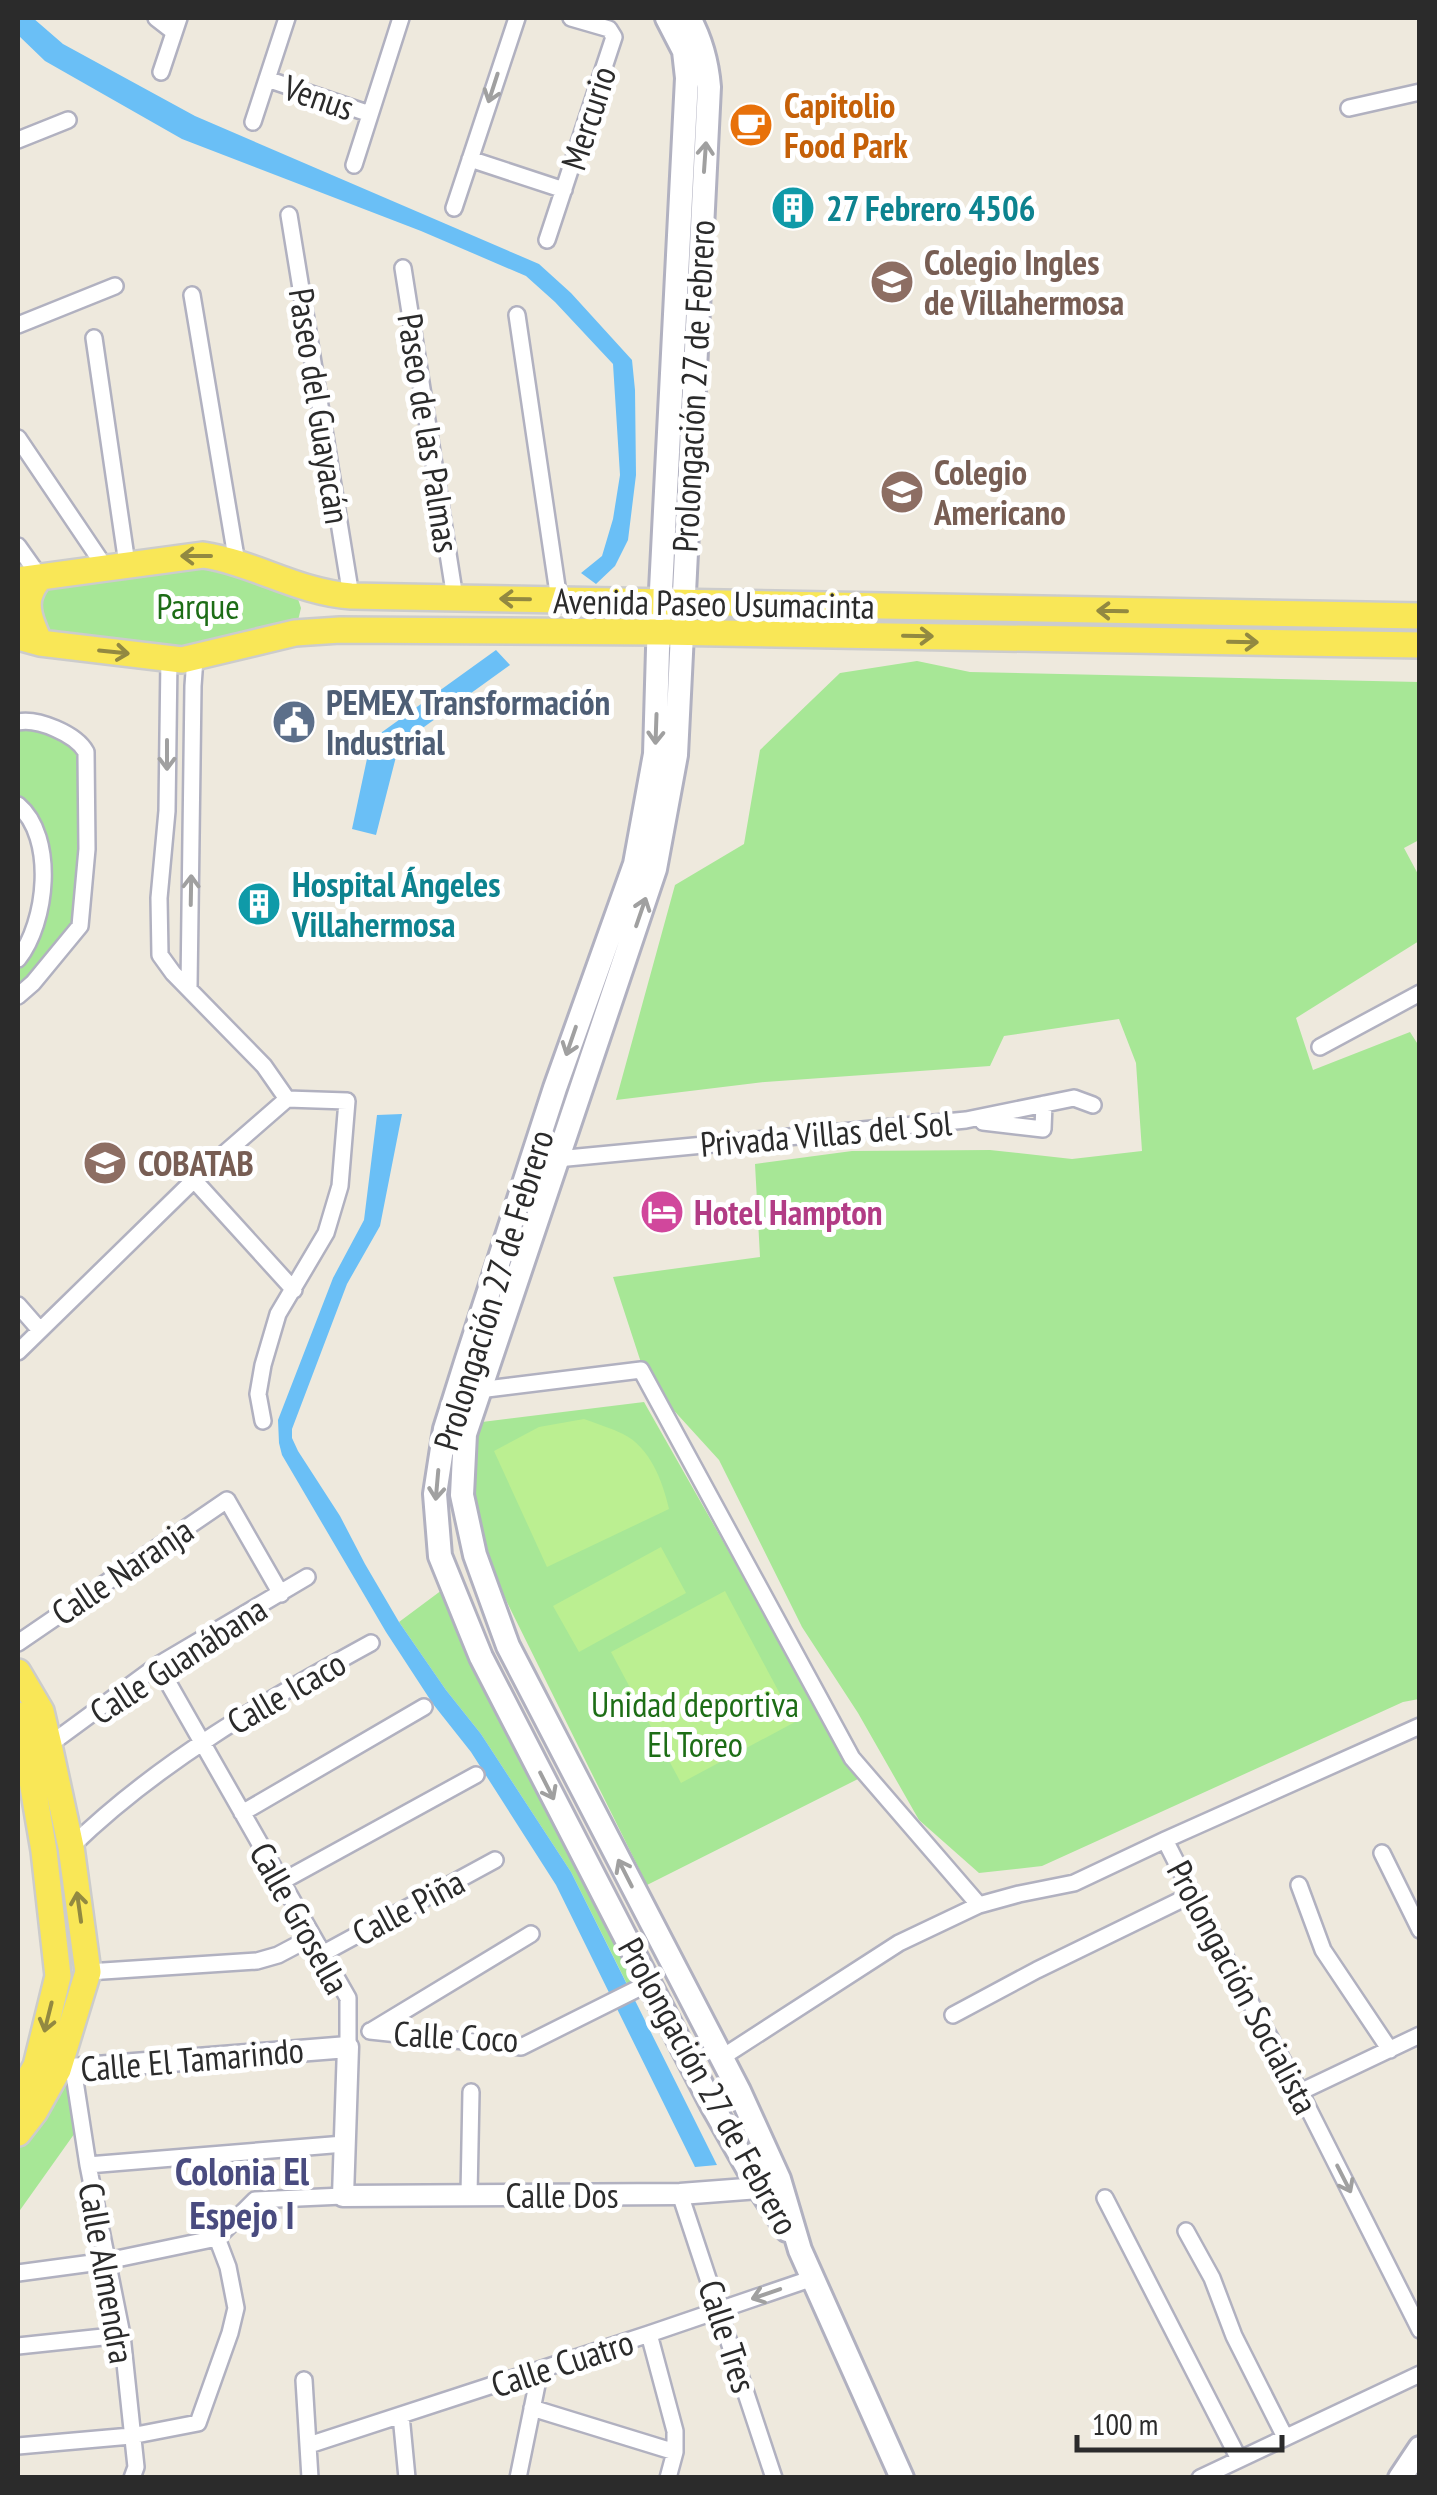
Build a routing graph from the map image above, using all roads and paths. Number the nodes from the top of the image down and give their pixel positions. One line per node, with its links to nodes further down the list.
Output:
1 (156, 18): 8 (street)
2 (287, 18): 10 (street)
3 (401, 18): 13 (street)
4 (517, 18): 17 (street, one-way to 17)
5 (571, 18): 19 (street, Mercurio)
6 (667, 18): 38 (main road, Prolongación 27 de Febrero)
7 (689, 18): 38 (main road, Prolongación 27 de Febrero, one-way to 7)
8 (177, 25): 9 (street)
9 (162, 72)
10 (267, 79): 13 (street, Venus); 15 (street)
11 (1420, 92): 12 (street)
12 (1349, 108)
13 (370, 114): 18 (street)
14 (68, 120): 16 (street)
15 (254, 122)
16 (18, 140)
17 (470, 159): 19 (street, Mercurio); 20 (street)
18 (354, 165)
19 (564, 190): 22 (street, Mercurio)
20 (454, 208)
21 (289, 215): 35 (street, Paseo del Guayacán)
22 (547, 240)
23 (403, 268): 36 (street, Paseo de las Palmas)
24 (115, 286): 27 (street)
25 (192, 296): 31 (street)
26 (517, 315): 37 (street)
27 (18, 325)
28 (94, 338): 32 (street)
29 (18, 438): 32 (street)
30 (18, 546): 33 (street)
31 (237, 563): 32 (main road, Avenida Paseo Usumacinta, one-way to 32); 34 (main road, Avenida Paseo Usumacinta)
32 (116, 565): 33 (main road, Avenida Paseo Usumacinta)
33 (29, 578): 42 (main road)
34 (282, 580): 35 (main road, Avenida Paseo Usumacinta); 41 (main road)
35 (351, 596): 36 (main road, Avenida Paseo Usumacinta)
36 (455, 598): 37 (main road, Avenida Paseo Usumacinta, one-way to 36)
37 (559, 600): 38 (main road, Avenida Paseo Usumacinta)
38 (671, 604): 39 (main road, Avenida Paseo Usumacinta, one-way to 38); 40 (main road, Prolongación 27 de Febrero)
39 (1420, 616)
40 (670, 632): 41 (main road, Avenida Paseo Usumacinta); 43 (main road, Avenida Paseo Usumacinta, one-way to 43); 57 (main road, Prolongación 27 de Febrero, one-way to 40); 91 (main road, Prolongación 27 de Febrero, one-way to 91)
41 (294, 633): 45 (main road, Avenida Paseo Usumacinta)
42 (29, 640): 44 (main road, Avenida Paseo Usumacinta, one-way to 44)
43 (1420, 644)
44 (169, 658): 45 (main road, Avenida Paseo Usumacinta); 49 (street, one-way to 49)
45 (196, 658): 49 (street, one-way to 45)
46 (18, 722): 51 (street)
47 (18, 805): 48 (street)
48 (18, 959)
49 (189, 988): 53 (street)
50 (1420, 992): 52 (street)
51 (18, 996)
52 (1320, 1047)
53 (288, 1098): 58 (street); 59 (street)
54 (1044, 1104): 55 (street, Privada Villas del Sol); 56 (street, Privada Villas del Sol); 56 (street)
55 (1093, 1105)
56 (966, 1120): 57 (street, Privada Villas del Sol)
57 (558, 1159): 63 (main road, Prolongación 27 de Febrero)
58 (194, 1180): 59 (street); 61 (street)
59 (294, 1290): 64 (street)
60 (18, 1305): 61 (street)
61 (39, 1329): 62 (street)
62 (18, 1352)
63 (479, 1390): 85 (street); 97 (main road, Prolongación 27 de Febrero, one-way to 63)
64 (263, 1421)
65 (307, 1577): 66 (street, Calle Guanábana)
66 (282, 1594): 67 (street, Calle Naranja); 69 (street, Calle Guanábana)
67 (18, 1643)
68 (371, 1643): 74 (street, Calle Icaco)
69 (158, 1665): 74 (street, Calle Grosella); 75 (street, Calle Guanábana)
70 (18, 1672): 75 (main road)
71 (424, 1707): 77 (street)
72 (18, 1715): 98 (main road, one-way to 98)
73 (1420, 1726): 78 (street, Prolongación Socialista)
74 (202, 1742): 77 (street, Calle Grosella); 79 (street, Calle Icaco)
75 (49, 1745): 79 (main road)
76 (476, 1775): 82 (street)
77 (242, 1814): 82 (street, Calle Grosella)
78 (1165, 1840): 84 (street, Prolongación Socialista); 85 (street)
79 (70, 1847): 90 (main road, one-way to 79)
80 (1382, 1853): 86 (street)
81 (494, 1860): 89 (street, Calle Piña)
82 (281, 1882): 88 (street, Calle Grosella)
83 (1299, 1885): 96 (street)
84 (1193, 1894): 92 (street); 100 (street, Prolongación Socialista)
85 (979, 1905): 97 (street)
86 (1420, 1930)
87 (532, 1934): 93 (street)
88 (312, 1937): 89 (street, Calle Grosella); 90 (street)
89 (322, 1954): 95 (street, Calle Grosella)
90 (88, 1972): 98 (main road)
91 (649, 1982): 93 (street, Calle Coco); 105 (main road, Prolongación 27 de Febrero)
92 (953, 2015)
93 (370, 2031): 95 (street, Calle Coco)
94 (1420, 2035): 96 (street)
95 (348, 2039): 98 (street, Calle El Tamarindo); 103 (street, Calle Grosella)
96 (1390, 2050): 100 (street)
97 (721, 2058): 105 (main road, Prolongación 27 de Febrero)
98 (56, 2068): 101 (main road); 102 (main road); 104 (street, Calle Almendra)
99 (471, 2092): 107 (street)
100 (1300, 2092): 116 (street, Prolongación Socialista, one-way to 116)
101 (18, 2097)
102 (18, 2132)
103 (344, 2144): 104 (street); 108 (street, Calle Grosella)
104 (88, 2165): 112 (street, Calle Almendra)
105 (769, 2183): 106 (street, Calle Dos); 114 (main road, Prolongación 27 de Febrero)
106 (680, 2194): 107 (street, Calle Dos); 115 (street, Calle Tres)
107 (469, 2195): 108 (street, Calle Dos)
108 (342, 2196): 111 (street)
109 (1106, 2198): 131 (street)
110 (1186, 2231): 126 (street)
111 (217, 2238): 112 (street); 125 (street)
112 (107, 2261): 113 (street); 118 (street, Calle Almendra)
113 (18, 2273)
114 (813, 2278): 115 (street, Calle Cuatro, one-way to 115); 138 (main road, Prolongación 27 de Febrero)
115 (720, 2310): 117 (street, Calle Cuatro); 137 (street, Calle Tres)
116 (1420, 2330)
117 (649, 2334): 120 (street, Calle Cuatro); 130 (street)
118 (122, 2335): 119 (street); 125 (street, Calle Almendra)
119 (18, 2346)
120 (540, 2370): 123 (street); 124 (street, Calle Cuatro)
121 (1420, 2374): 126 (street)
122 (304, 2380): 127 (street)
123 (532, 2408): 130 (street); 135 (street)
124 (401, 2415): 127 (street, Calle Cuatro); 134 (street)
125 (131, 2436): 128 (street); 132 (street, Calle Almendra)
126 (1286, 2437): 131 (street)
127 (309, 2445): 133 (street)
128 (18, 2446)
129 (1420, 2448): 140 (main road)
130 (675, 2452): 136 (street)
131 (1239, 2459): 139 (street)
132 (132, 2478)
133 (310, 2478)
134 (407, 2478)
135 (518, 2478)
136 (668, 2478)
137 (774, 2478)
138 (902, 2478)
139 (1200, 2478)
140 (1400, 2478)

